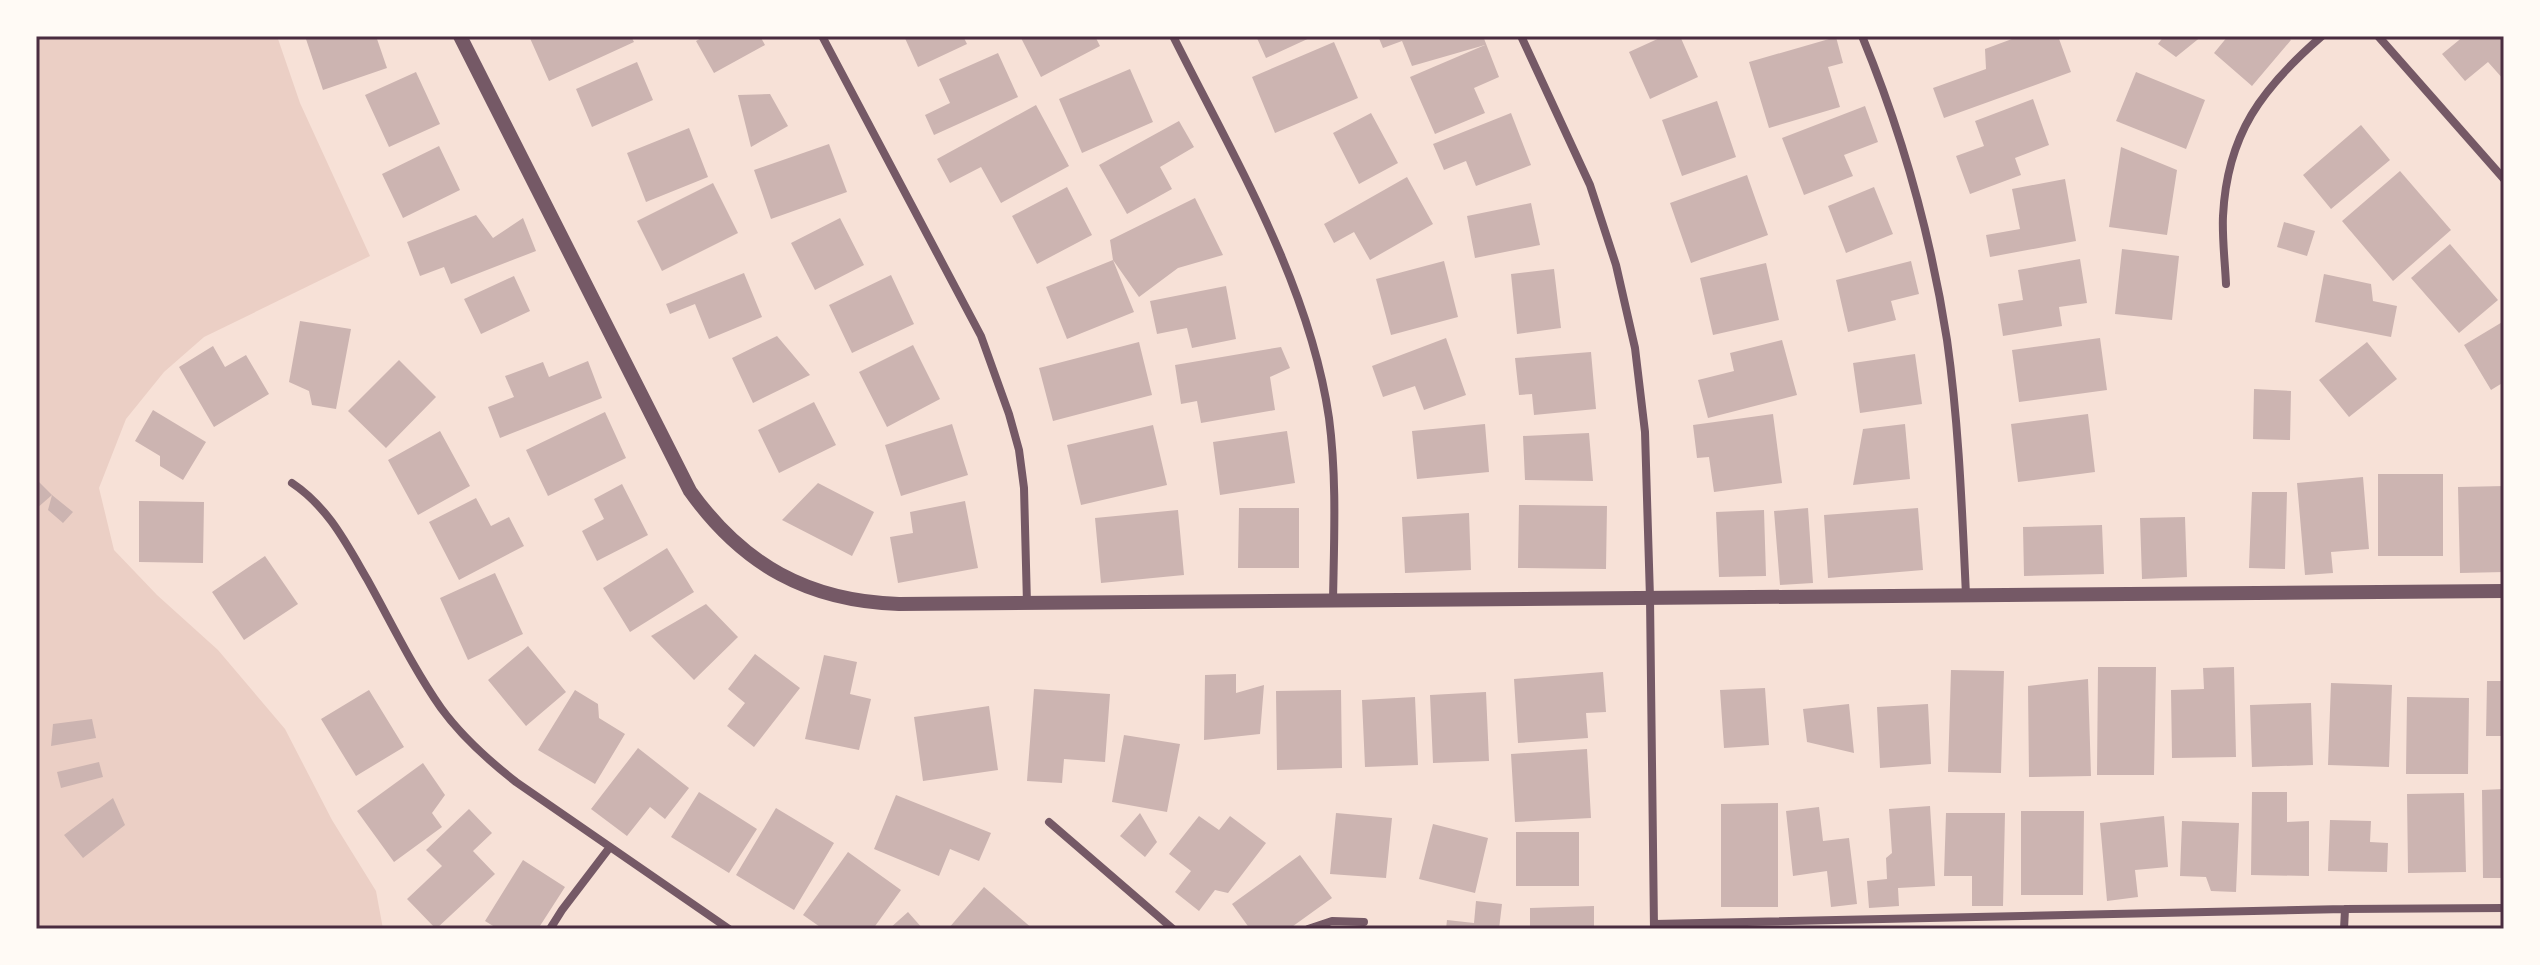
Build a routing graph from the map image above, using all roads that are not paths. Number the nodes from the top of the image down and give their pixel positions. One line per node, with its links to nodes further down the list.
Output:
1 (460, 36): 15 (street)
2 (822, 36): 15 (street)
3 (1173, 36): 14 (street)
4 (1521, 36): 13 (street)
5 (1862, 36): 12 (street)
6 (2322, 36): 9 (street)
7 (2378, 36): 8 (street)
8 (2504, 179)
9 (2226, 284)
10 (292, 483): 17 (street)
11 (2504, 591): 12 (street)
12 (1966, 595): 13 (street)
13 (1650, 598): 14 (street); 21 (street)
14 (1333, 601): 15 (street)
15 (1027, 604)
16 (1049, 822): 24 (street)
17 (610, 847): 22 (street); 23 (street)
18 (2504, 908): 19 (street)
19 (2345, 909): 21 (street); 26 (street)
20 (1364, 922): 25 (street)
21 (1655, 926)
22 (550, 929)
23 (729, 929)
24 (1173, 929)
25 (1308, 929)
26 (2344, 929)

